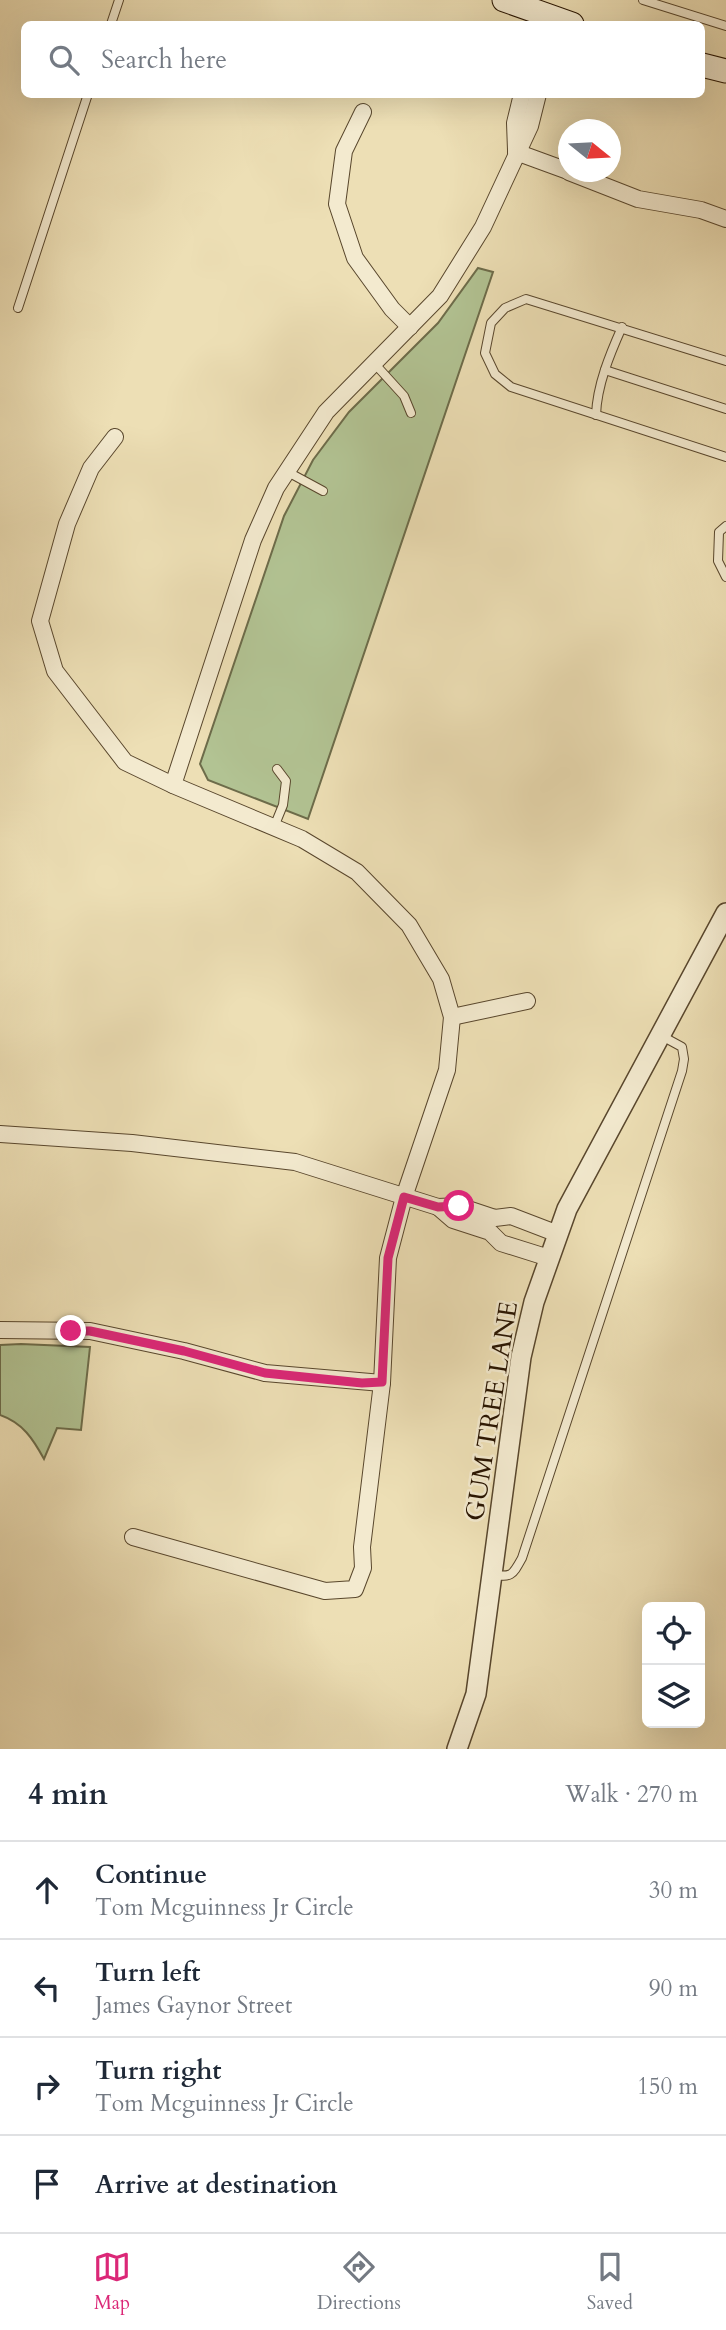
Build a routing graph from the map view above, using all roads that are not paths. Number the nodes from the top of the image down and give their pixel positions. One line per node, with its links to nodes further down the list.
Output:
1 (119, 0): 4 (lane)
2 (504, 0): 5 (main road)
3 (643, 0): 6 (lane)
4 (112, 21)
5 (552, 21)
6 (726, 26)
7 (705, 66): 8 (main road)
8 (726, 71)
9 (87, 98): 17 (lane)
10 (521, 98): 13 (street)
11 (537, 98): 13 (street)
12 (363, 112): 18 (street)
13 (516, 152): 14 (street); 18 (street)
14 (558, 167)
15 (596, 182): 16 (street)
16 (726, 219)
17 (18, 308)
18 (410, 327): 21 (street)
19 (622, 327): 20 (lane); 22 (lane); 25 (lane)
20 (726, 360)
21 (374, 363): 24 (lane); 28 (street)
22 (605, 370): 23 (lane); 25 (lane)
23 (726, 409)
24 (411, 413)
25 (596, 415): 27 (lane)
26 (115, 437): 33 (street)
27 (726, 457)
28 (286, 471): 29 (lane); 33 (street)
29 (323, 491)
30 (726, 526): 31 (lane)
31 (726, 577)
32 (277, 769): 34 (lane)
33 (173, 785): 34 (street)
34 (274, 827): 37 (street)
35 (726, 912): 38 (street, GUM TREE LANE)
36 (527, 1001): 37 (street)
37 (452, 1017): 40 (street)
38 (660, 1035): 42 (street, GUM TREE LANE); 47 (lane)
39 (0, 1134): 40 (street)
40 (404, 1197): 41 (street); 45 (street)
41 (493, 1225): 42 (street); 43 (street)
42 (558, 1234): 43 (street, GUM TREE LANE)
43 (549, 1258): 47 (street, GUM TREE LANE)
44 (0, 1330): 45 (street)
45 (382, 1382): 46 (street)
46 (133, 1537)
47 (492, 1575): 48 (street, GUM TREE LANE)
48 (457, 1749)

